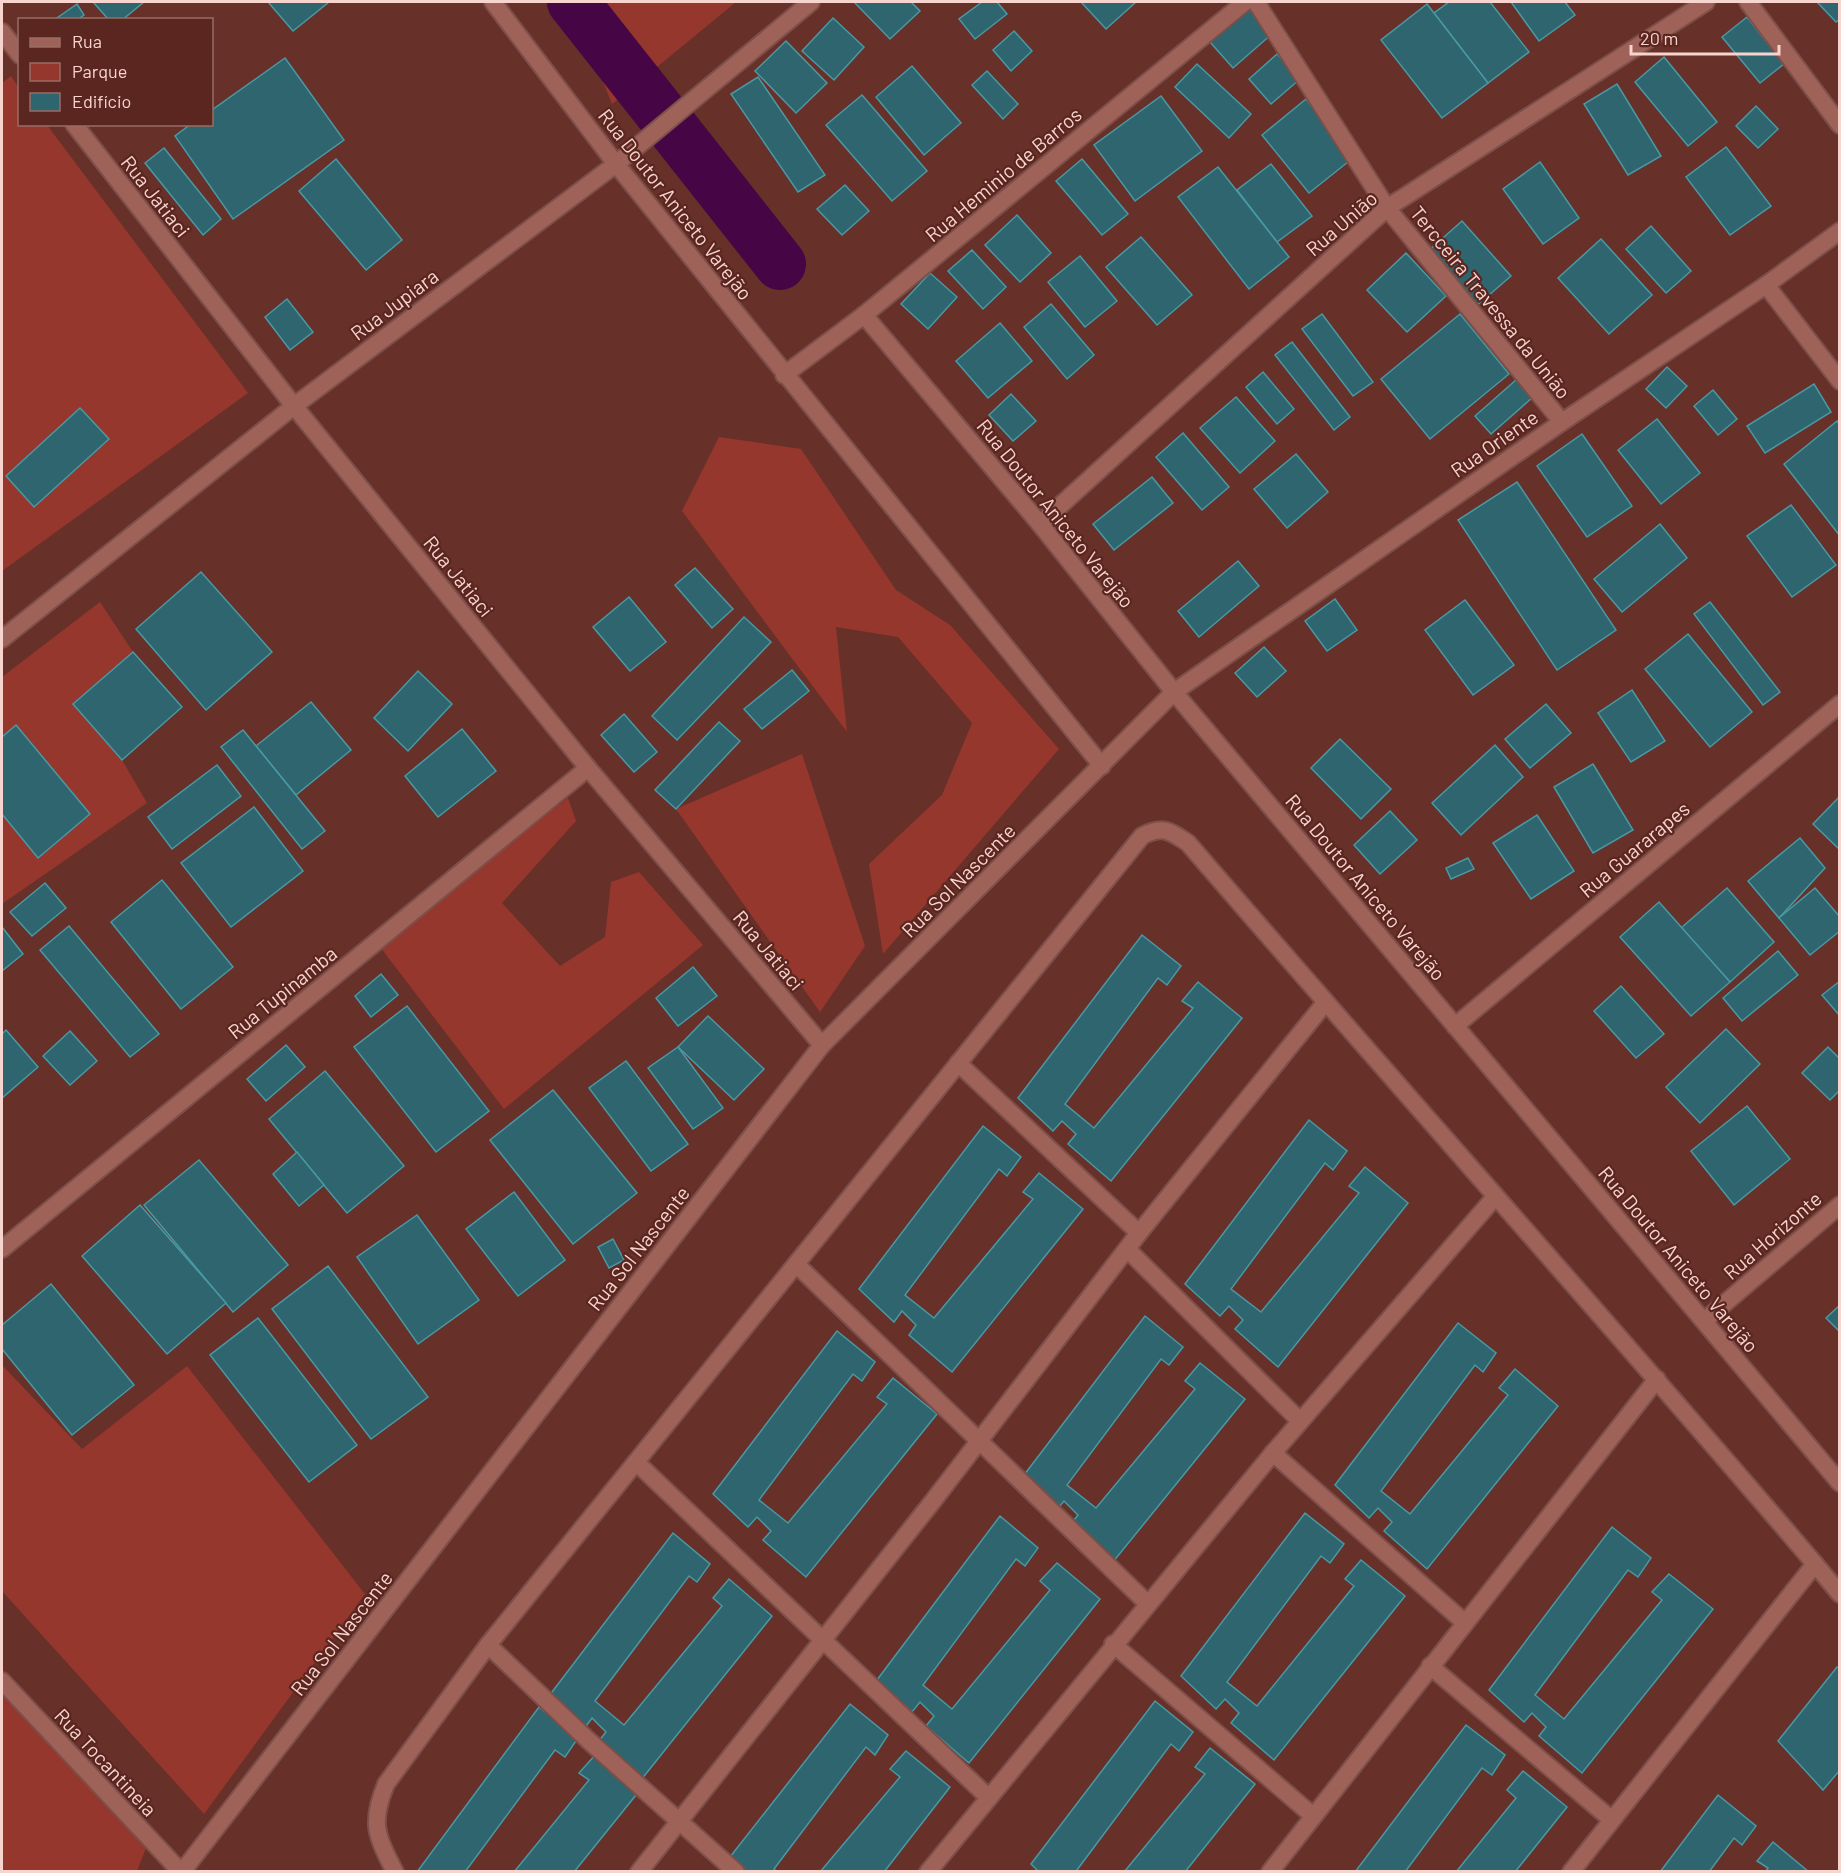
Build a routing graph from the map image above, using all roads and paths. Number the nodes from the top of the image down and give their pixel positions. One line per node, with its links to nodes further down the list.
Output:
1 (494, 2): 11 (street, Rua Doutor Aniceto Varejão)
2 (811, 2): 11 (street, Rua Jupiara)
3 (1245, 2): 15 (street, Rua Heminio de Barros)
4 (1256, 2): 12 (street, Tercceira Travessa da União)
5 (1706, 2): 12 (street, Rua União)
6 (1748, 2): 9 (street)
7 (2, 32): 8 (street)
8 (12, 53)
9 (1839, 125)
10 (76, 126): 18 (street, Rua Jatiaci)
11 (616, 164): 16 (street, Rua Doutor Aniceto Varejão); 18 (street, Rua Jupiara)
12 (1387, 208): 19 (street, Tercceira Travessa da União); 20 (street, Rua União)
13 (1839, 231): 14 (street, Rua Oriente)
14 (1766, 285): 17 (street); 19 (street, Rua Oriente)
15 (864, 315): 16 (street, Rua Heminio de Barros); 20 (street, Rua Doutor Aniceto Varejão)
16 (784, 375): 24 (street, Rua Doutor Aniceto Varejão)
17 (1839, 381)
18 (294, 406): 21 (street, Rua Jupiara); 25 (street, Rua Jatiaci)
19 (1562, 422): 22 (street, Rua Oriente)
20 (1040, 524): 22 (street, Rua Doutor Aniceto Varejão)
21 (2, 639)
22 (1174, 692): 24 (street, Rua Sol Nascente); 27 (street, Rua Doutor Aniceto Varejão)
23 (1839, 704): 27 (street, Rua Guararapes)
24 (1102, 766): 28 (street, Rua Sol Nascente)
25 (588, 768): 28 (street, Rua Jatiaci); 33 (street, Rua Tupinamba)
26 (1325, 1003): 29 (street); 30 (street); 32 (street)
27 (1455, 1026): 36 (street, Rua Doutor Aniceto Varejão)
28 (822, 1045): 57 (street, Rua Sol Nascente)
29 (958, 1063): 32 (street); 35 (street)
30 (1495, 1197): 37 (street); 38 (street)
31 (1839, 1205): 36 (street, Rua Horizonte)
32 (1139, 1233): 34 (street)
33 (2, 1249)
34 (1127, 1249): 38 (street); 39 (street)
35 (796, 1264): 39 (street); 41 (street)
36 (1704, 1321): 42 (street, Rua Doutor Aniceto Varejão)
37 (1657, 1379): 43 (street); 46 (street)
38 (1300, 1421): 40 (street)
39 (979, 1441): 45 (street); 47 (street)
40 (1273, 1453): 45 (street); 46 (street)
41 (636, 1462): 47 (street); 49 (street)
42 (1839, 1483)
43 (1815, 1564): 44 (street); 55 (street)
44 (1839, 1594)
45 (1148, 1604): 48 (street)
46 (1464, 1622): 50 (street)
47 (822, 1640): 52 (street); 54 (street)
48 (1113, 1644): 52 (street); 53 (street)
49 (488, 1645): 54 (street); 58 (street)
50 (1430, 1665): 53 (street); 55 (street)
51 (2, 1681): 57 (street, Rua Tocantineia)
52 (989, 1798): 61 (street)
53 (1312, 1815): 56 (street)
54 (678, 1820): 59 (street); 60 (street)
55 (1612, 1820): 62 (street)
56 (1277, 1869)
57 (182, 1872)
58 (395, 1872)
59 (639, 1872)
60 (736, 1872)
61 (928, 1872)
62 (1571, 1872)

